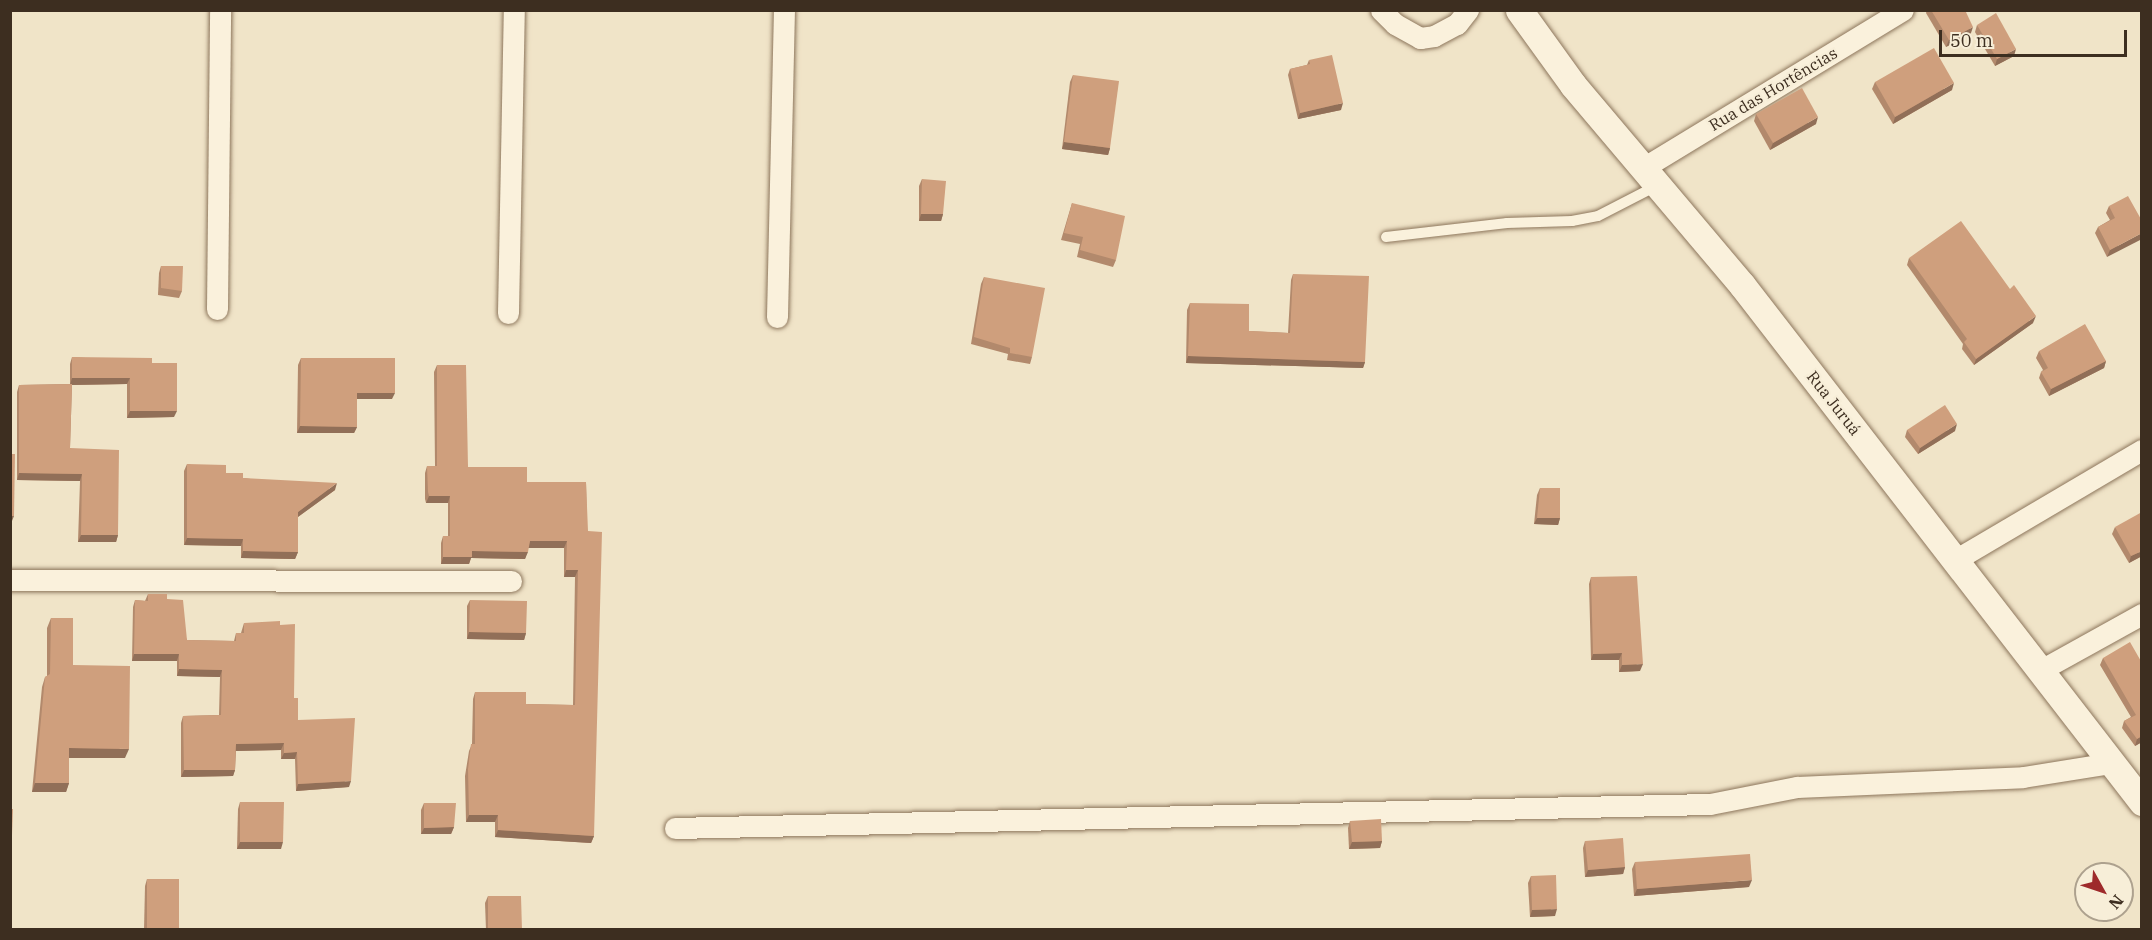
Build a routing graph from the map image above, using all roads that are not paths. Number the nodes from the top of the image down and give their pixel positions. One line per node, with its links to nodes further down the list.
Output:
1 (220, 10): 10 (street)
2 (514, 10): 11 (street)
3 (784, 10): 12 (street)
4 (1381, 10): 5 (street)
5 (1467, 10)
6 (1519, 10): 8 (street, Rua Juruá)
7 (1903, 10): 8 (street, Rua das Hortências)
8 (1650, 177): 9 (lane); 14 (street, Rua Juruá)
9 (1386, 237)
10 (217, 309)
11 (508, 314)
12 (777, 317)
13 (2142, 450): 14 (street)
14 (1955, 560): 18 (street, Rua Juruá)
15 (10, 580): 16 (street)
16 (511, 581)
17 (2142, 614): 18 (street)
18 (2039, 671): 19 (street, Rua Juruá)
19 (2110, 763): 20 (street, Rua Juruá); 21 (street)
20 (2142, 802)
21 (675, 828)

